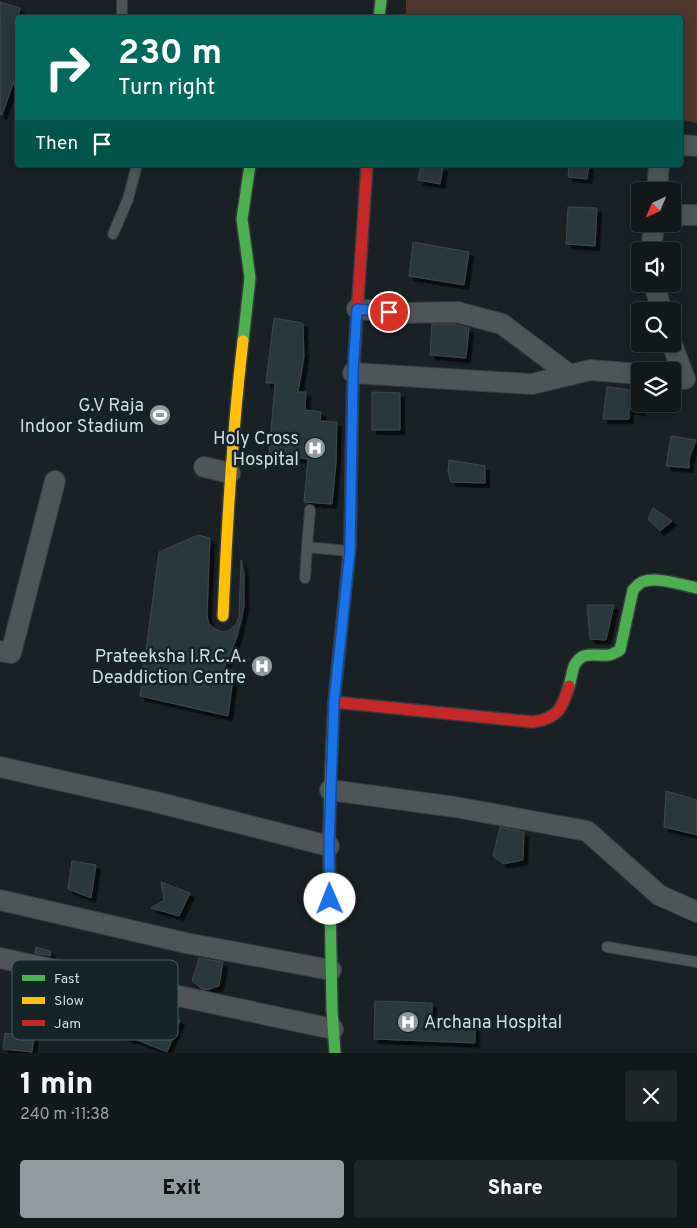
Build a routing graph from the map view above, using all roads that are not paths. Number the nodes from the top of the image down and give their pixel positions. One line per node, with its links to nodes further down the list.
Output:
1 (122, 0): 3 (lane)
2 (380, 0): 4 (main road)
3 (122, 15)
4 (379, 15)
5 (683, 144): 6 (street)
6 (697, 146)
7 (136, 167): 14 (lane)
8 (250, 167): 22 (main road)
9 (367, 167): 15 (main road)
10 (659, 167): 11 (street)
11 (658, 182)
12 (681, 215): 13 (street)
13 (697, 215)
14 (113, 234)
15 (357, 309): 17 (main road); 19 (street)
16 (681, 366): 20 (street)
17 (353, 373): 19 (street); 26 (main road)
18 (631, 373): 19 (street)
19 (570, 375)
20 (681, 378)
21 (204, 467): 22 (street)
22 (230, 473): 29 (main road)
23 (55, 481): 30 (street)
24 (310, 510): 25 (lane)
25 (307, 547): 26 (lane); 27 (lane)
26 (350, 551): 31 (main road)
27 (305, 578)
28 (697, 588): 31 (main road)
29 (223, 616)
30 (0, 651)
31 (334, 702): 33 (main road)
32 (0, 767): 34 (street)
33 (330, 790): 34 (main road); 36 (street)
34 (329, 846): 39 (main road)
35 (0, 900): 39 (street)
36 (697, 912)
37 (608, 947): 38 (lane)
38 (697, 962)
39 (331, 970): 41 (main road)
40 (178, 996): 41 (street)
41 (333, 1029): 42 (main road)
42 (335, 1053)

